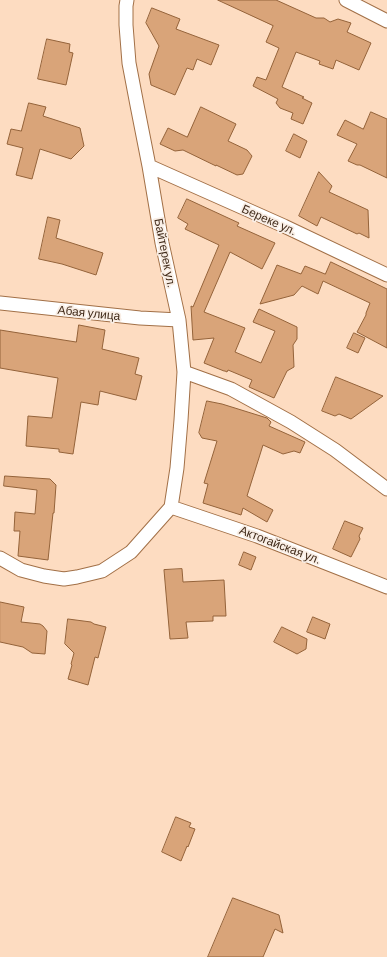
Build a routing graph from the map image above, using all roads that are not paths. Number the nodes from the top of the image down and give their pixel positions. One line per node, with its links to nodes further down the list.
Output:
1 (127, 0): 4 (street, Байтерек ул.)
2 (346, 0): 3 (street)
3 (387, 21)
4 (149, 166): 5 (street, Береке ул.); 7 (street, Байтерек ул.)
5 (387, 275)
6 (0, 303): 7 (street, Абая улица)
7 (179, 320): 8 (street, Байтерек ул.)
8 (184, 372): 9 (street); 10 (street, Байтерек ул.)
9 (387, 489)
10 (171, 507): 11 (street); 12 (street, Актогайская ул.)
11 (0, 558)
12 (387, 587)

